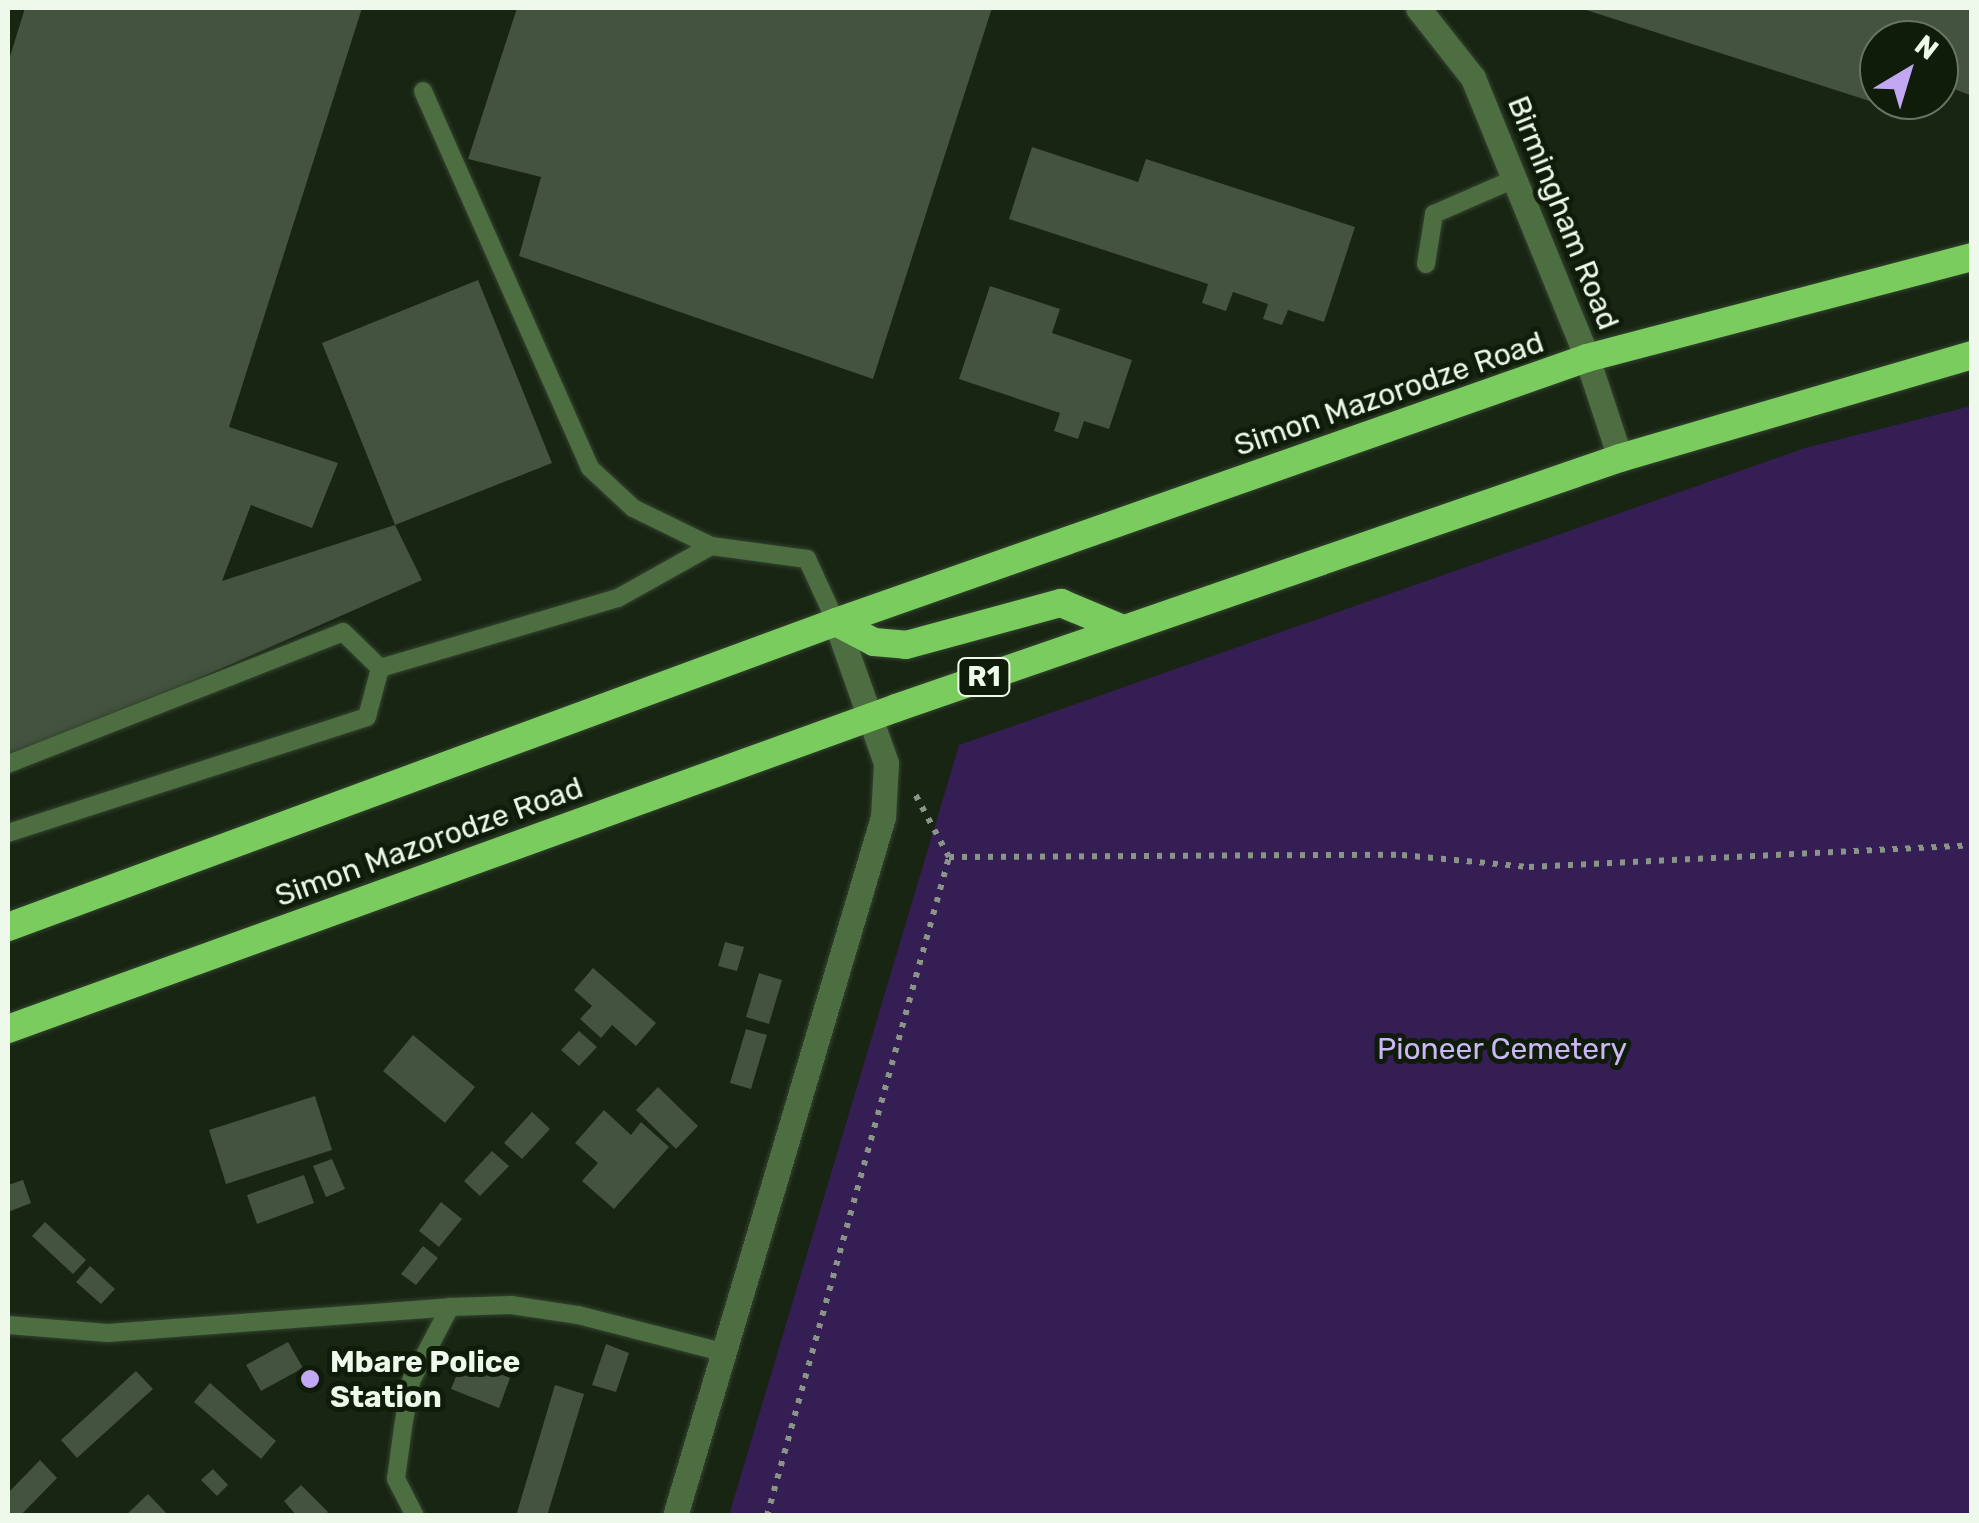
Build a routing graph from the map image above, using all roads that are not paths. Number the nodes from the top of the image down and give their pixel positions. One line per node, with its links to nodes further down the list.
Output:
1 (1418, 8): 3 (street, Birmingham Road)
2 (423, 90): 9 (lane)
3 (1514, 179): 5 (lane); 7 (street, Birmingham Road)
4 (1972, 257): 7 (highway, Simon Mazorodze Road)
5 (1426, 264)
6 (1972, 355): 8 (highway, Simon Mazorodze Road / R1)
7 (1588, 358): 8 (street, Birmingham Road); 10 (highway, Simon Mazorodze Road)
8 (1620, 458): 11 (highway, Simon Mazorodze Road / R1)
9 (711, 546): 10 (lane); 12 (lane)
10 (836, 622): 11 (highway); 13 (street); 16 (highway, Simon Mazorodze Road)
11 (1124, 629): 13 (highway, Simon Mazorodze Road / R1)
12 (380, 668): 14 (lane); 15 (lane)
13 (873, 716): 17 (highway, Simon Mazorodze Road / R1); 20 (street)
14 (8, 764)
15 (8, 833)
16 (8, 928)
17 (8, 1030)
18 (450, 1307): 19 (lane); 20 (lane); 21 (lane)
19 (8, 1324)
20 (726, 1353): 22 (street)
21 (416, 1516)
22 (675, 1516)

